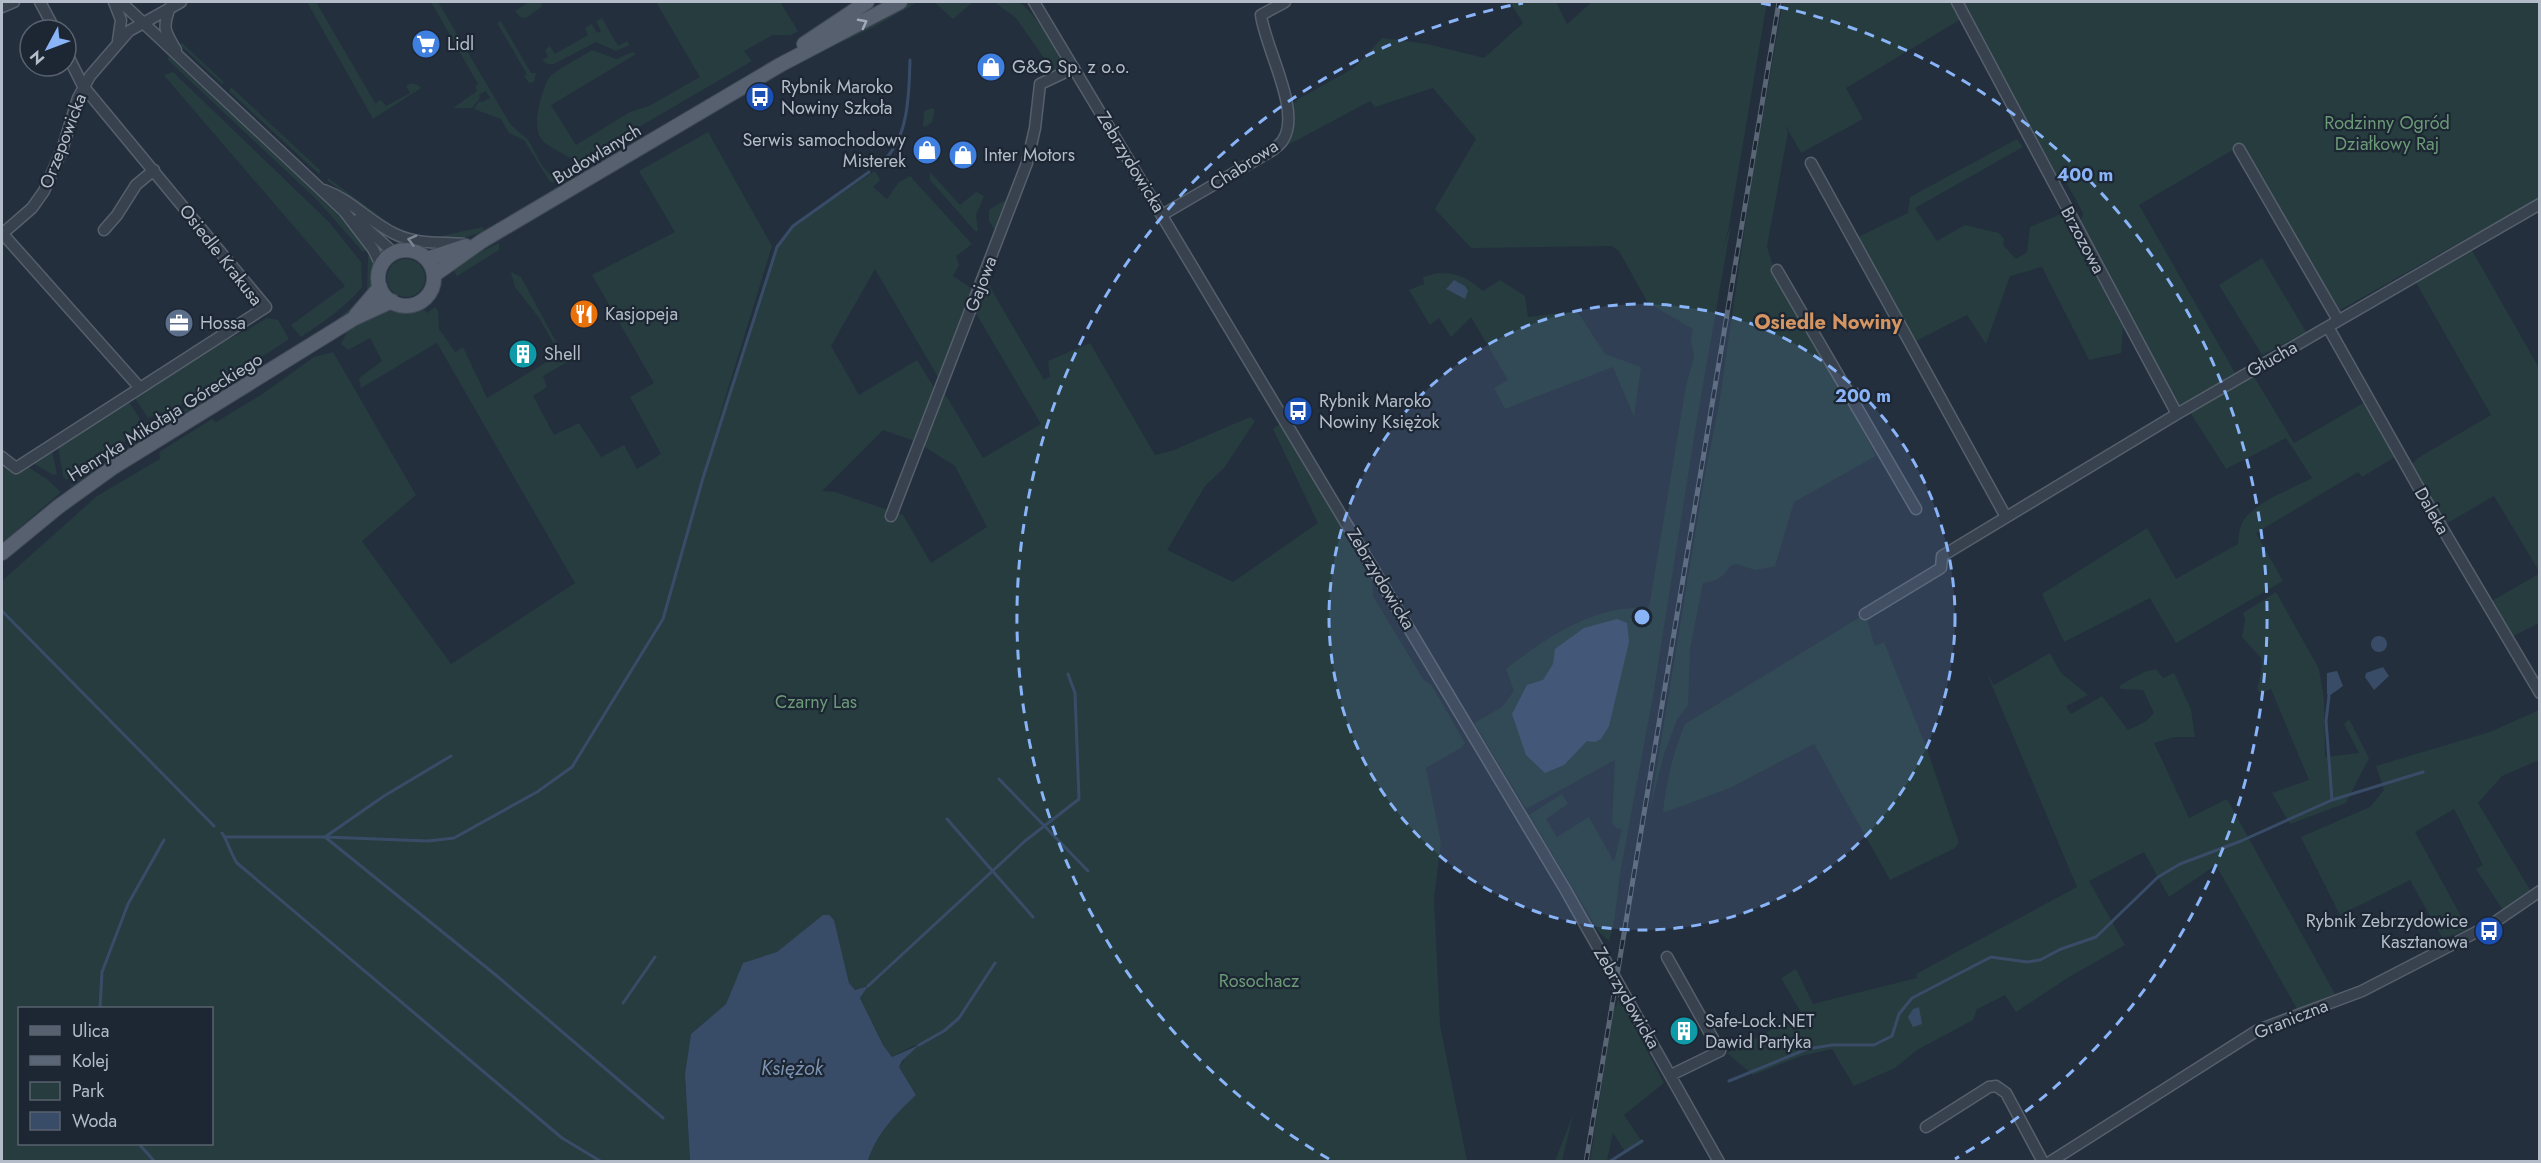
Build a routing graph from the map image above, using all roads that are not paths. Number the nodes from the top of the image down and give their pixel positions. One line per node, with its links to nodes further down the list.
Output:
1 (14, 2): 11 (street)
2 (40, 2): 13 (street)
3 (114, 2): 15 (street)
4 (121, 2): 14 (street)
5 (181, 2): 12 (street, Orzepowicka)
6 (867, 2): 17 (main road, Budowlanych)
7 (900, 2): 17 (main road, Budowlanych, one-way to 7)
8 (1034, 2): 18 (street, Zebrzydowicka)
9 (1285, 2): 27 (street, Chabrowa)
10 (1957, 2): 42 (street, Brzozowa)
11 (2, 7)
12 (170, 7): 14 (street, Orzepowicka); 16 (street)
13 (49, 18)
14 (141, 23): 15 (street, Orzepowicka); 16 (street)
15 (118, 42): 20 (street, Orzepowicka)
16 (184, 63): 24 (street)
17 (780, 64): 30 (main road, Budowlanych)
18 (1074, 68): 27 (street, Zebrzydowicka); 45 (street, Gajowa)
19 (78, 77): 20 (street, Osiedle Krakusa)
20 (83, 87): 23 (street, Osiedle Krakusa); 29 (street, Orzepowicka)
21 (2239, 149): 39 (street)
22 (1811, 163): 46 (street)
23 (154, 170): 28 (street); 41 (street, Osiedle Krakusa)
24 (318, 188): 26 (street); 30 (street, one-way to 24)
25 (2540, 204): 39 (street, Głucha)
26 (344, 212): 31 (street); 33 (street)
27 (1162, 215): 52 (street, Zebrzydowicka)
28 (104, 230)
29 (2, 234): 41 (street)
30 (476, 243): 32 (main road); 35 (main road, Budowlanych)
31 (394, 253): 32 (main road); 33 (main road)
32 (427, 259): 35 (main road)
33 (381, 265): 36 (main road)
34 (1777, 270): 44 (street)
35 (434, 275): 37 (main road)
36 (380, 287): 37 (main road); 38 (main road, Henryka Mikołaja Góreckiego)
37 (392, 302): 38 (main road, Henryka Mikołaja Góreckiego)
38 (353, 319): 47 (main road, Henryka Mikołaja Góreckiego)
39 (2338, 320): 40 (street, Głucha)
40 (2328, 327): 42 (street, Głucha); 49 (street, Daleka)
41 (140, 388): 43 (street, Osiedle Krakusa)
42 (2177, 414): 46 (street, Głucha)
43 (2, 457)
44 (1916, 509)
45 (891, 516)
46 (2006, 517): 48 (street, Głucha)
47 (2, 553)
48 (1865, 614)
49 (2540, 693)
50 (2540, 891): 56 (street, Graniczna)
51 (1667, 957): 52 (street)
52 (1671, 1076): 54 (street, Zebrzydowicka)
53 (1926, 1127): 55 (street)
54 (1719, 1161)
55 (2043, 1161)
56 (2050, 1161)

